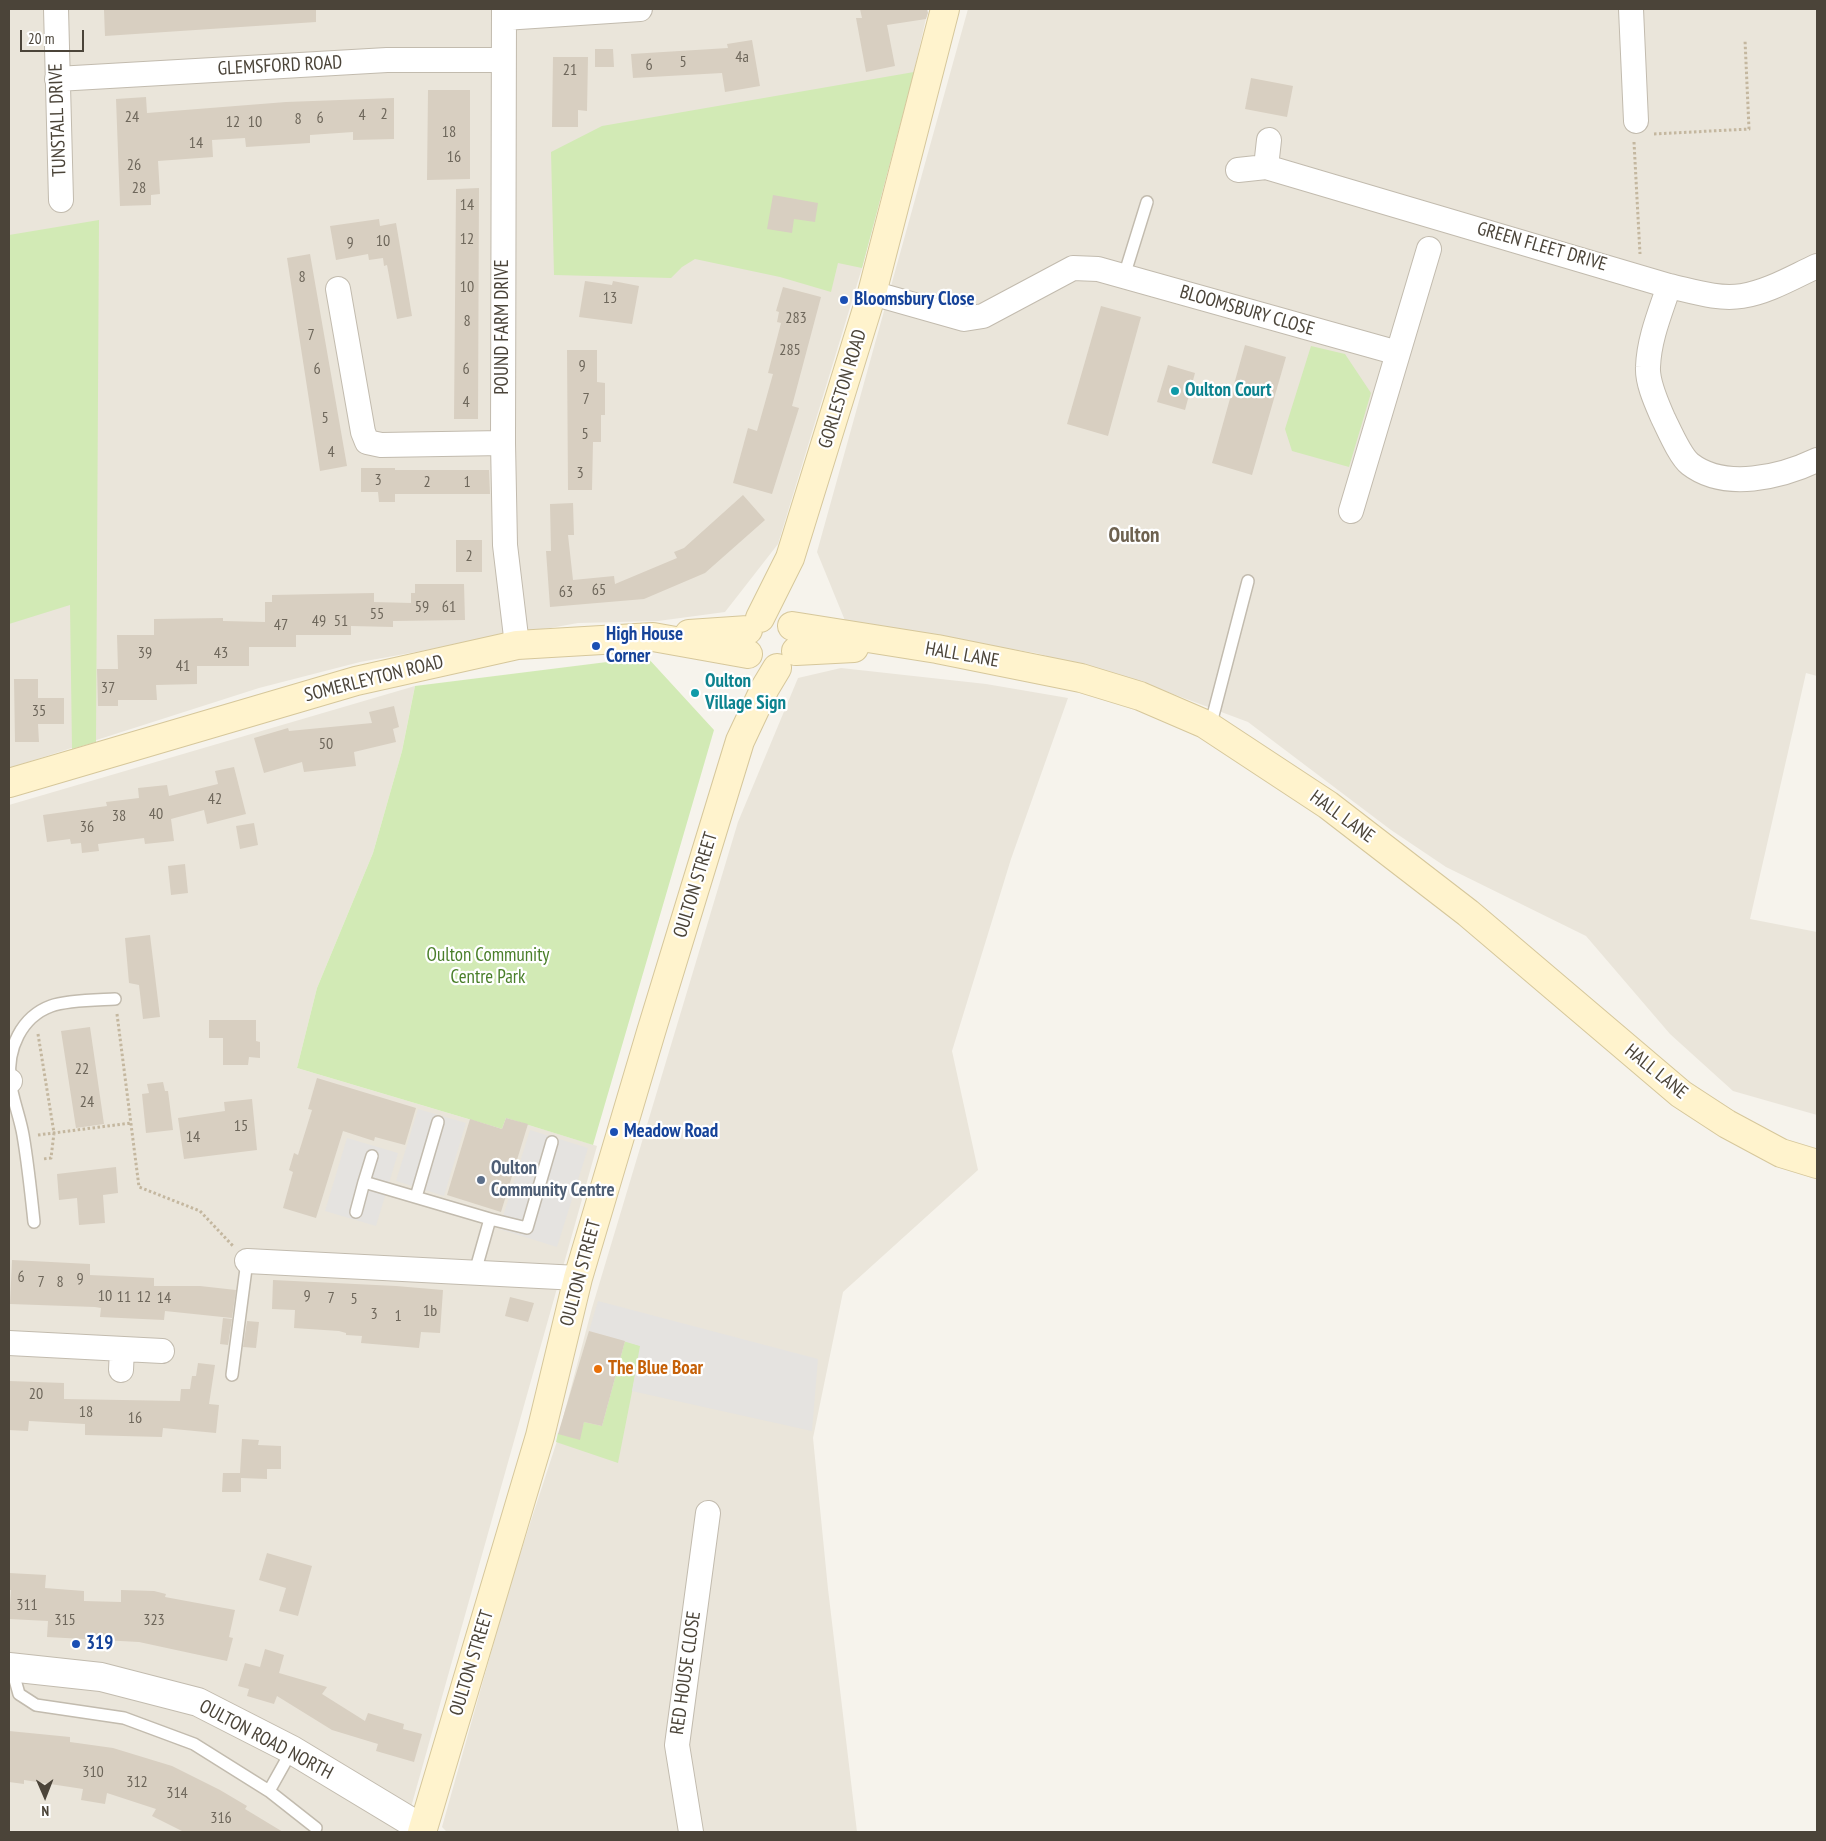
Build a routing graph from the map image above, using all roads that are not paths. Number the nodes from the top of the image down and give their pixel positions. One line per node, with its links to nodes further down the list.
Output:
1 (56, 9): 7 (street, TUNSTALL DRIVE)
2 (640, 9): 5 (street)
3 (945, 9): 19 (main road, GORLESTON ROAD)
4 (1631, 9): 8 (street)
5 (504, 13): 6 (street, POUND FARM DRIVE)
6 (503, 60): 7 (street, GLEMSFORD ROAD); 21 (street, POUND FARM DRIVE)
7 (57, 78): 12 (street, TUNSTALL DRIVE)
8 (1635, 128)
9 (1269, 140): 10 (street)
10 (1266, 167): 11 (street, GREEN FLEET DRIVE); 17 (street, GREEN FLEET DRIVE)
11 (1238, 170)
12 (61, 200)
13 (1147, 202): 16 (lane)
14 (1429, 249): 20 (street)
15 (1817, 266): 17 (street, GREEN FLEET DRIVE)
16 (1124, 276): 19 (street, BLOOMSBURY CLOSE); 20 (street, BLOOMSBURY CLOSE)
17 (1669, 286): 22 (street)
18 (338, 289): 21 (street)
19 (872, 293): 25 (main road, GORLESTON ROAD)
20 (1398, 353): 23 (street)
21 (503, 443): 26 (street, POUND FARM DRIVE)
22 (1817, 460)
23 (1351, 511)
24 (1248, 581): 27 (lane)
25 (771, 641): 26 (main road, SOMERLEYTON ROAD); 27 (main road, HALL LANE); 42 (main road, OULTON STREET)
26 (517, 645): 28 (main road, SOMERLEYTON ROAD)
27 (1210, 728): 34 (main road, HALL LANE)
28 (9, 783)
29 (115, 999): 30 (lane)
30 (9, 1081): 39 (lane)
31 (438, 1122): 36 (lane)
32 (552, 1142): 38 (lane)
33 (372, 1156): 35 (lane)
34 (1817, 1164)
35 (364, 1182): 36 (lane); 37 (lane)
36 (416, 1198): 38 (lane)
37 (356, 1212)
38 (490, 1219): 41 (lane)
39 (34, 1222)
40 (248, 1261): 41 (street); 45 (lane)
41 (475, 1272): 42 (street)
42 (578, 1278): 51 (main road, OULTON STREET)
43 (9, 1343): 44 (street)
44 (162, 1351)
45 (232, 1375)
46 (708, 1513): 52 (street, RED HOUSE CLOSE)
47 (10, 1667): 48 (street, OULTON ROAD NORTH); 49 (lane)
48 (292, 1750): 49 (lane); 51 (street, OULTON ROAD NORTH)
49 (269, 1791): 50 (lane)
50 (316, 1828)
51 (424, 1831)
52 (691, 1832)

